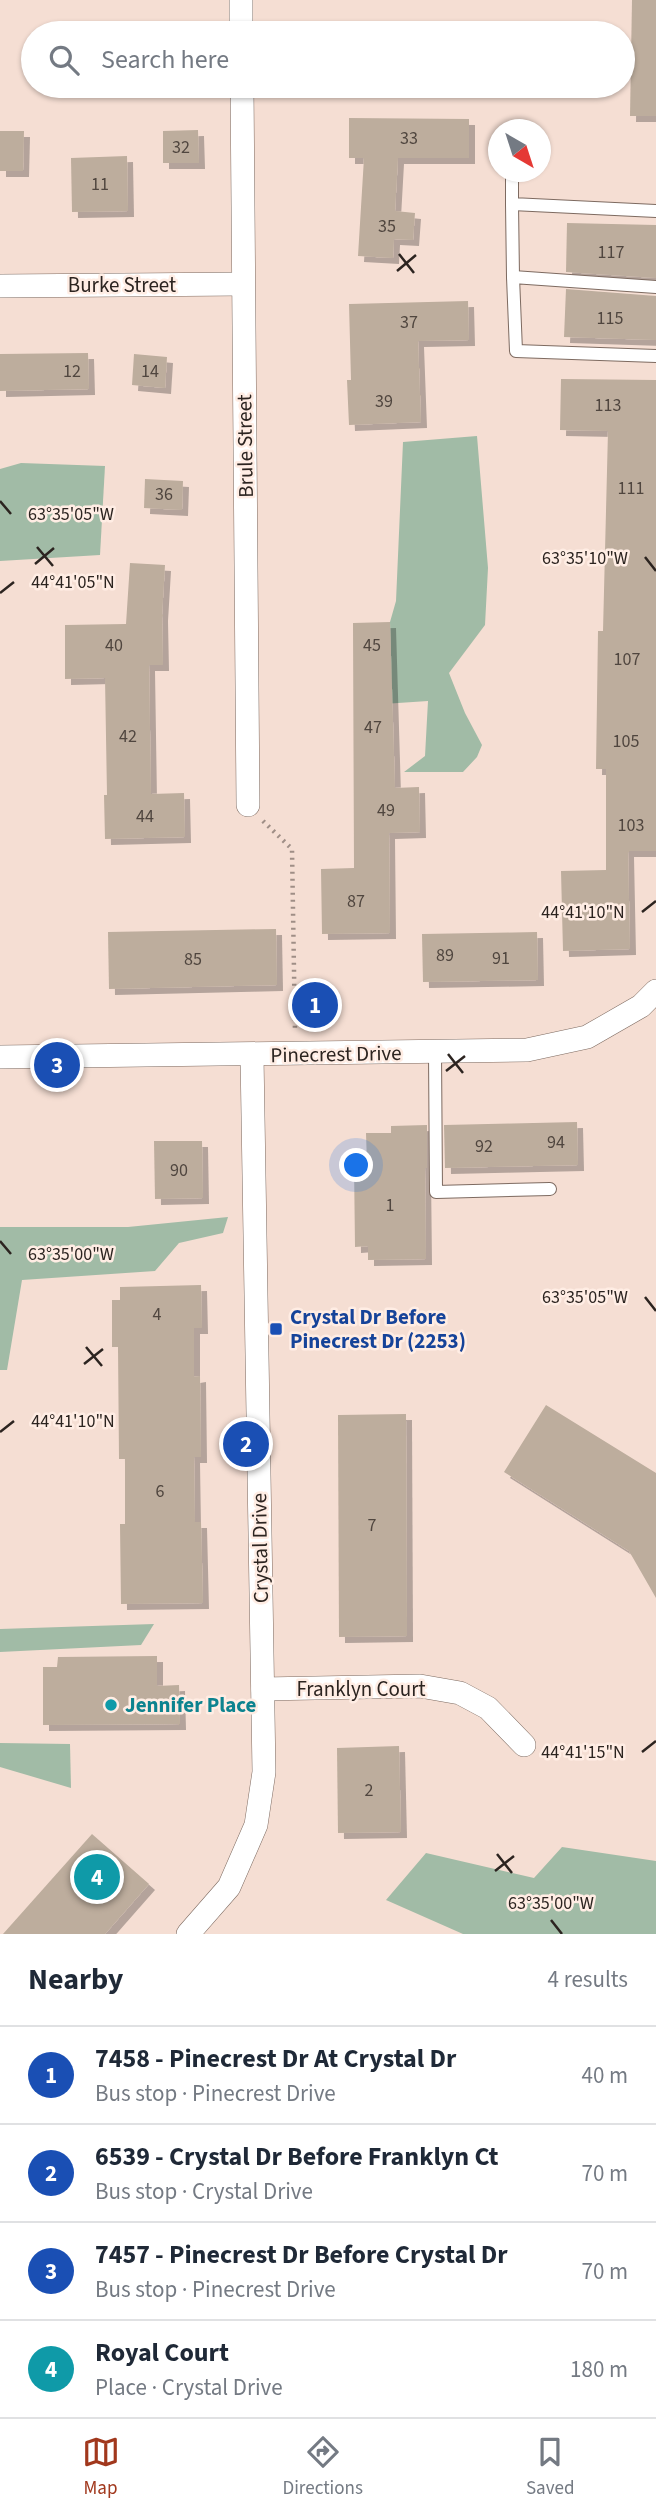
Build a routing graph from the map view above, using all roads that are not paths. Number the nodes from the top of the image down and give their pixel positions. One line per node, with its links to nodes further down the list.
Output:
1 (241, 0): 2 (street)
2 (242, 21)
3 (242, 98): 8 (street, Brule Street)
4 (512, 182): 5 (lane)
5 (512, 204): 6 (lane); 7 (lane)
6 (656, 211)
7 (513, 277): 10 (lane); 11 (lane)
8 (243, 284): 9 (street, Burke Street); 12 (street, Brule Street)
9 (0, 286)
10 (656, 287)
11 (656, 356)
12 (248, 805)
13 (656, 991): 14 (street, Pinecrest Drive)
14 (435, 1052): 15 (street, Pinecrest Drive); 17 (lane)
15 (252, 1056): 16 (street, Pinecrest Drive); 18 (street, Crystal Drive)
16 (0, 1057)
17 (550, 1189)
18 (263, 1689): 19 (street, Franklyn Court); 20 (street, Crystal Drive)
19 (524, 1745)
20 (188, 1934)

